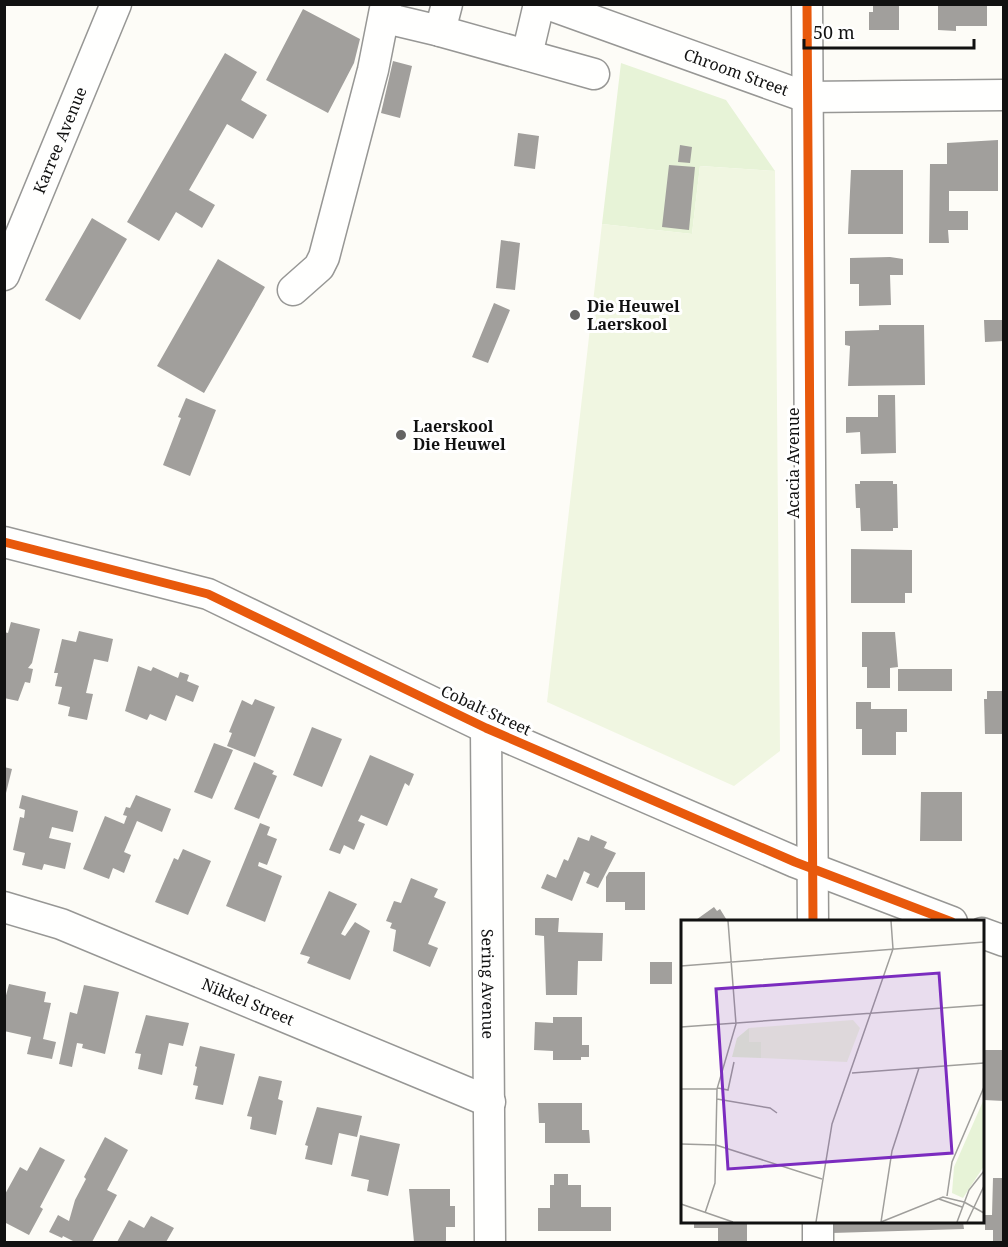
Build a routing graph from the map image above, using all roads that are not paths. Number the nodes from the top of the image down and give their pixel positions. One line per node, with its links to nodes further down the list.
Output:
1 (116, 4): 11 (street, Karree Avenue)
2 (539, 4): 7 (street)
3 (547, 4): 10 (street, Chroom Street)
4 (807, 4): 10 (street, Acacia Avenue)
5 (392, 13): 6 (street); 12 (street)
6 (443, 18): 7 (street)
7 (527, 55): 8 (street)
8 (594, 74)
9 (1004, 95): 10 (street, Chroom Street)
10 (806, 96): 15 (street, Acacia Avenue)
11 (4, 275)
12 (293, 290)
13 (4, 542): 14 (street, Cobalt Street)
14 (486, 728): 15 (street, Cobalt Street); 21 (street, Sering Avenue)
15 (813, 869): 17 (street, Acacia Avenue); 18 (street, Cobalt Street)
16 (4, 907): 21 (street, Nikkel Street)
17 (813, 920)
18 (949, 920)
19 (984, 934): 20 (street)
20 (1004, 941)
21 (490, 1102): 23 (street, Sering Avenue)
22 (818, 1223): 24 (street)
23 (490, 1242)
24 (818, 1242)

